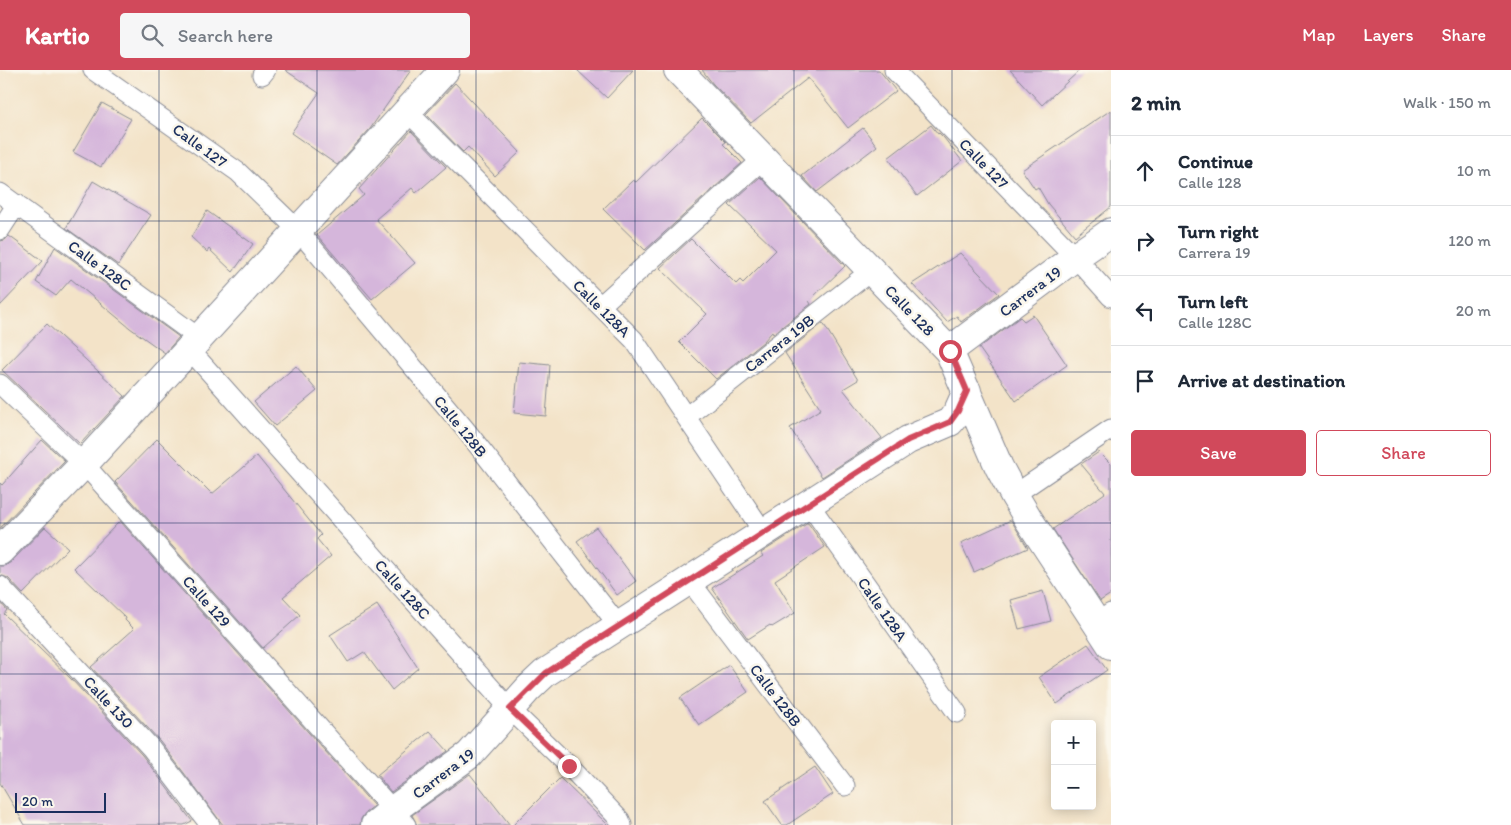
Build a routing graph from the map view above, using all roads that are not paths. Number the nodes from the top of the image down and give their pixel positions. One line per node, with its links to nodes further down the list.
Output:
1 (93, 70): 10 (lane, Calle 127)
2 (445, 70): 5 (street)
3 (678, 70): 6 (street, Calle 128)
4 (894, 70): 12 (lane, Calle 127)
5 (407, 111): 10 (street); 15 (lane, Calle 128A)
6 (764, 158): 13 (street, Calle 128); 15 (lane)
7 (0, 193): 8 (lane, Calle 128C)
8 (17, 204): 9 (lane); 16 (lane, Calle 128C)
9 (0, 230)
10 (298, 230): 16 (street); 29 (lane, Calle 128B)
11 (1111, 232): 12 (street, Carrera 19)
12 (1075, 257): 14 (lane, Calle 127); 17 (street, Carrera 19)
13 (872, 270): 17 (street, Calle 128); 20 (lane, Carrera 19B)
14 (1111, 297)
15 (600, 306): 20 (lane, Calle 128A)
16 (194, 344): 22 (street); 31 (lane, Calle 128C)
17 (950, 351): 19 (street, Calle 128)
18 (0, 384): 22 (lane, Calle 129)
19 (967, 391): 23 (street, Calle 128); 24 (street, Carrera 19)
20 (686, 417): 25 (lane, Calle 128A)
21 (1111, 429): 23 (lane)
22 (84, 464): 26 (street); 34 (lane, Calle 129)
23 (1014, 495): 30 (street, Calle 128)
24 (809, 504): 25 (street, Carrera 19); 32 (lane, Calle 128A)
25 (764, 533): 27 (street, Carrera 19)
26 (0, 552)
27 (689, 580): 29 (street, Carrera 19); 33 (lane, Calle 128B)
28 (0, 586): 35 (lane, Calle 130)
29 (619, 626): 31 (street, Carrera 19)
30 (1106, 627)
31 (510, 709): 34 (street, Carrera 19); 36 (lane, Calle 128C)
32 (957, 713)
33 (845, 786)
34 (392, 820)
35 (210, 825)
36 (622, 825)

